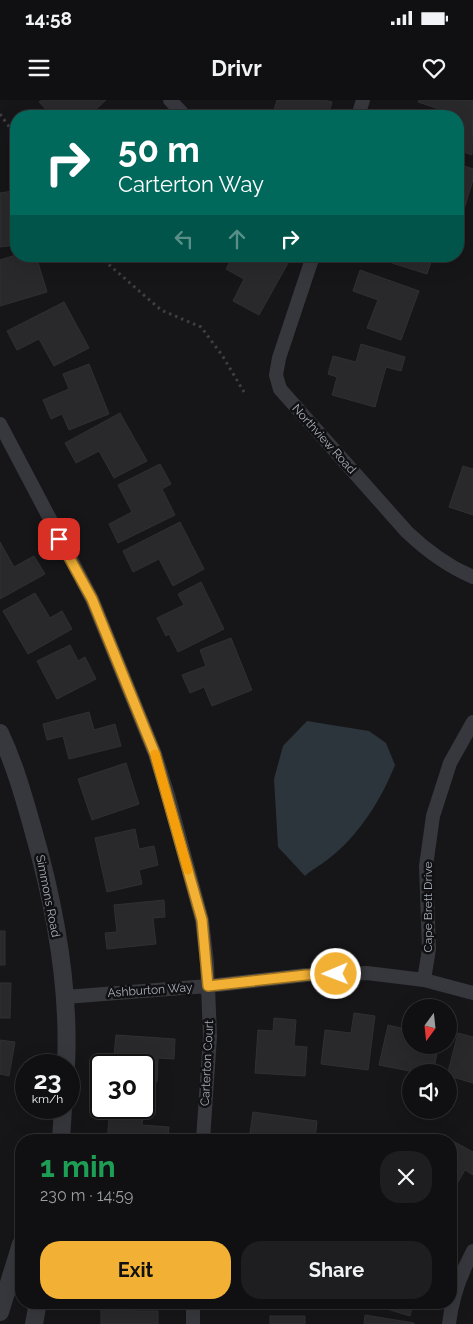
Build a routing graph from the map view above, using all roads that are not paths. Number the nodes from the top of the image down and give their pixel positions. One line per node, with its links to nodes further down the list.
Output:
1 (170, 100): 2 (street)
2 (179, 110)
3 (311, 262): 5 (street, Northview Road)
4 (0, 424): 9 (street, Carterton Court)
5 (473, 577)
6 (473, 722): 8 (street, Cape Brett Drive)
7 (0, 733): 11 (street, Simmons Road)
8 (424, 980): 9 (street, Ashburton Way); 10 (street, Ashburton Way)
9 (208, 986): 11 (street, Ashburton Way); 15 (street, Carterton Court)
10 (473, 993)
11 (65, 997): 12 (street, Simmons Road)
12 (66, 1054)
13 (63, 1119): 14 (street)
14 (62, 1134)
15 (202, 1134)
16 (473, 1251): 18 (street)
17 (15, 1263): 22 (street)
18 (457, 1287)
19 (37, 1309): 23 (street)
20 (193, 1309): 24 (street)
21 (451, 1309): 25 (street)
22 (0, 1312)
23 (34, 1324)
24 (193, 1324)
25 (449, 1324)

